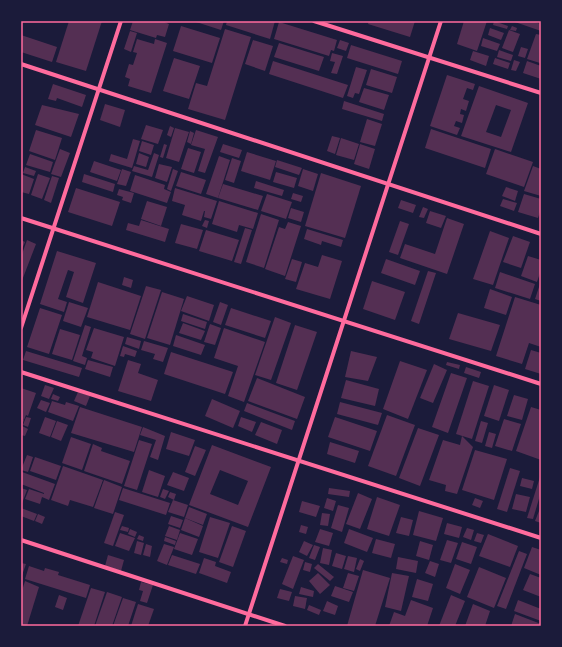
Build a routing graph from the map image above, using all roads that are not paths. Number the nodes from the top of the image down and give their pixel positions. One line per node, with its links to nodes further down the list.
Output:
1 (121, 21): 6 (street)
2 (314, 21): 4 (street)
3 (440, 21): 4 (street)
4 (428, 58): 7 (street); 8 (street)
5 (21, 64): 6 (street)
6 (99, 89): 8 (street); 10 (street)
7 (541, 93)
8 (386, 184): 11 (street); 12 (street)
9 (21, 218): 10 (street)
10 (53, 229): 12 (street); 13 (street)
11 (541, 234)
12 (342, 321): 15 (street); 16 (street)
13 (21, 328)
14 (21, 372): 16 (street)
15 (541, 384)
16 (297, 460): 17 (street); 19 (street)
17 (541, 538)
18 (21, 540): 19 (street)
19 (249, 614): 20 (street); 21 (street)
20 (245, 626)
21 (285, 626)

